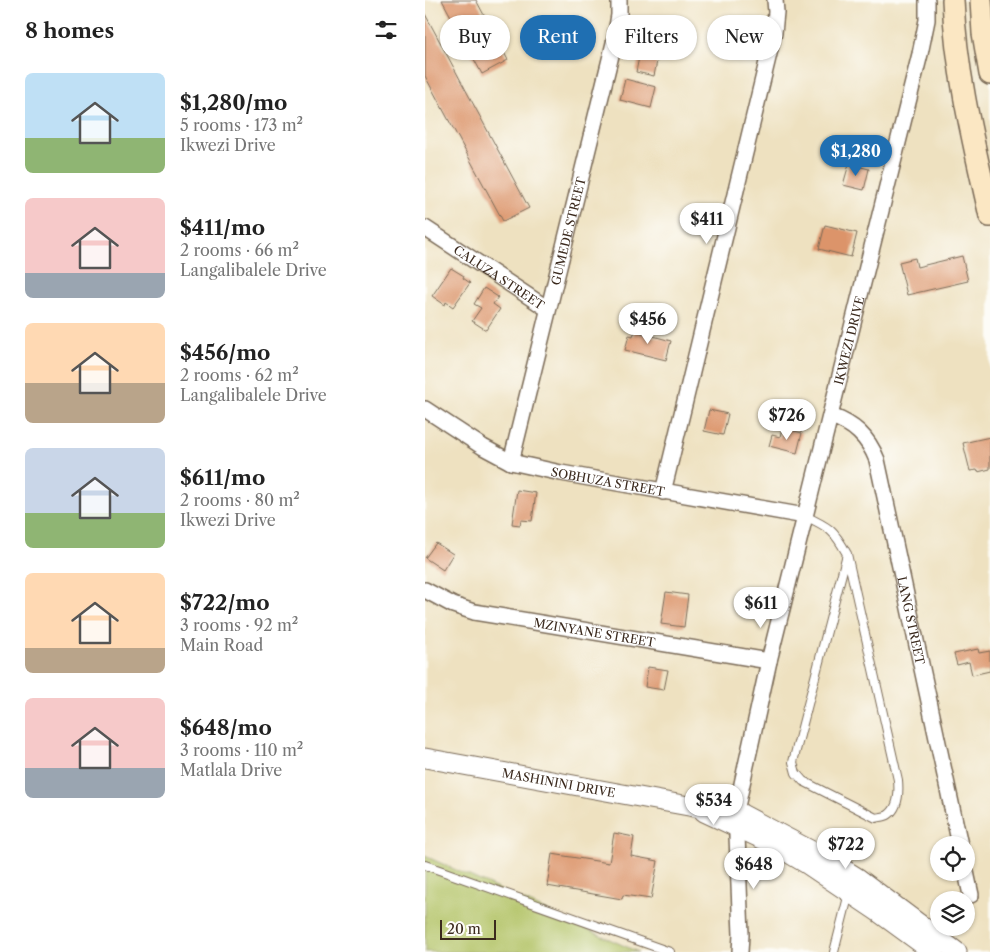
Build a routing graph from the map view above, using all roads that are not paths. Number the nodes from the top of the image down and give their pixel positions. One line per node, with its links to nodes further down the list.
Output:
1 (619, 0): 9 (street, GUMEDE STREET)
2 (775, 0): 13 (street)
3 (927, 0): 11 (street, IKWEZI DRIVE)
4 (953, 0): 7 (main road)
5 (981, 0): 6 (main road)
6 (990, 74)
7 (990, 216)
8 (425, 228): 9 (street, CALUZA STREET)
9 (548, 310): 12 (street, GUMEDE STREET)
10 (425, 409): 12 (street, SOBHUZA STREET)
11 (831, 416): 14 (street, IKWEZI DRIVE); 20 (street, LANG STREET)
12 (511, 462): 13 (street, SOBHUZA STREET)
13 (663, 492): 14 (street, SOBHUZA STREET)
14 (805, 516): 15 (lane); 17 (street, IKWEZI DRIVE)
15 (847, 554): 15 (lane)
16 (425, 590): 17 (street, MZINYANE STREET)
17 (769, 661): 19 (street, IKWEZI DRIVE)
18 (425, 758): 19 (street, MASHININI DRIVE)
19 (736, 819): 22 (street); 24 (street, IKWEZI DRIVE); 27 (street)
20 (958, 836)
21 (425, 864): 23 (lane)
22 (849, 892): 25 (lane); 26 (street)
23 (670, 952)
24 (740, 952)
25 (835, 952)
26 (933, 952)
27 (957, 952)

